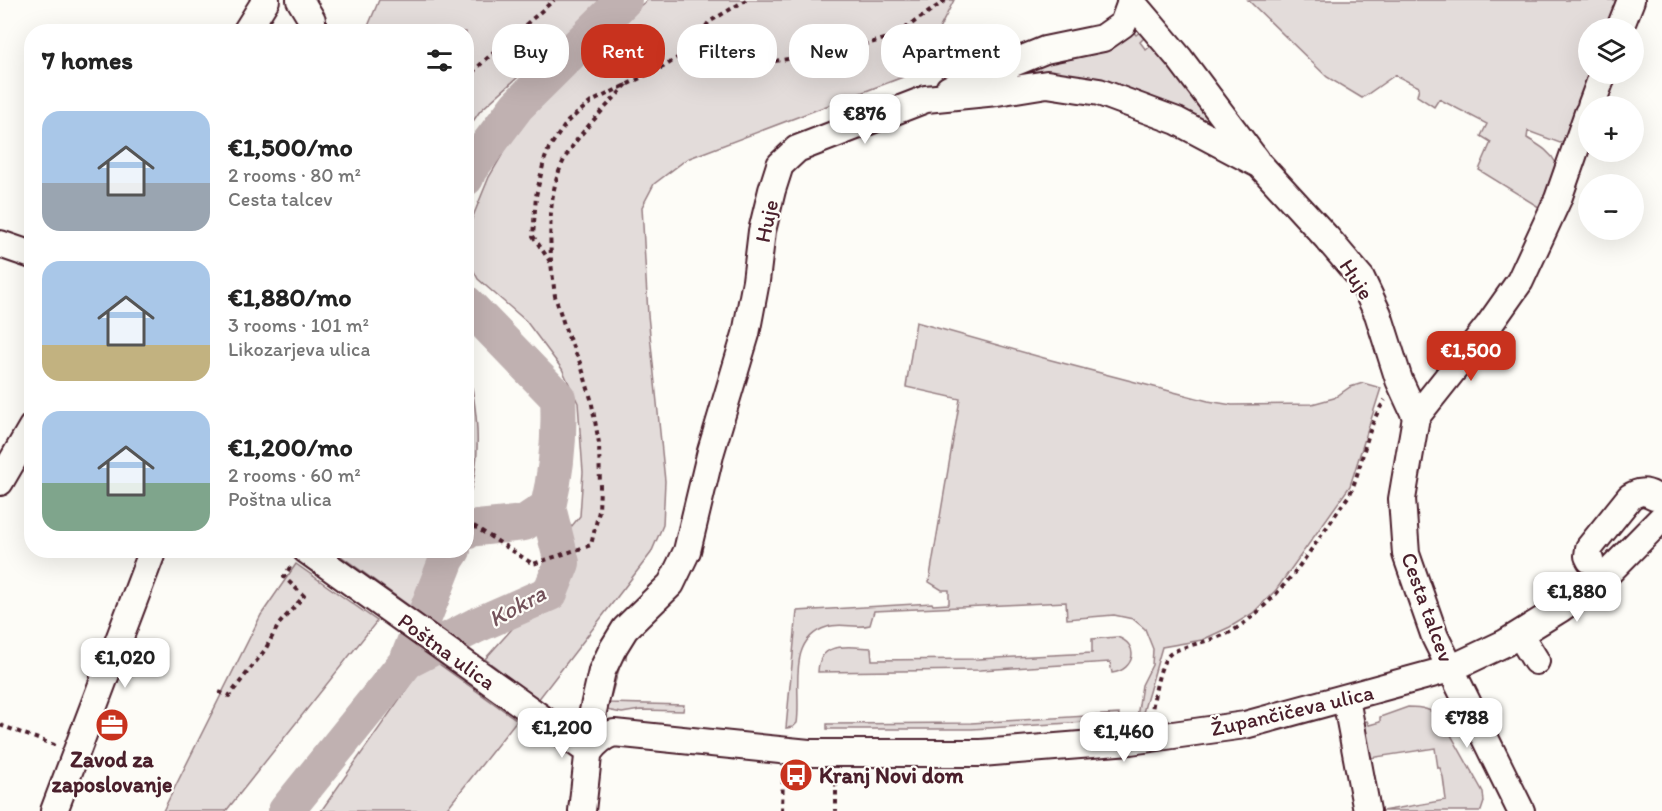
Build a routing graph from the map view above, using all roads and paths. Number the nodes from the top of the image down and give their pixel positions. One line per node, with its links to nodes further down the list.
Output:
1 (266, 0): 9 (street)
2 (300, 0): 10 (street)
3 (554, 0): 14 (path)
4 (746, 0): 11 (path)
5 (946, 0): 13 (path)
6 (1631, 0): 8 (street)
7 (1130, 1): 16 (street); 18 (street, Huje)
8 (1624, 18)
9 (251, 24)
10 (312, 24)
11 (708, 24)
12 (677, 58): 15 (path)
13 (777, 60)
14 (474, 72)
15 (629, 82): 21 (path); 21 (path)
16 (926, 99): 18 (street, Huje); 39 (street, Huje)
17 (1578, 141): 23 (street, Cesta talcev)
18 (1260, 165): 22 (street, Huje)
19 (0, 244): 20 (street)
20 (24, 252)
21 (551, 263): 27 (path)
22 (1399, 380): 23 (street, Huje); 37 (path)
23 (1416, 417): 34 (street, Cesta talcev)
24 (24, 442): 25 (street)
25 (0, 482)
26 (1658, 507): 30 (street); 32 (street, Župančičeva ulica)
27 (474, 526)
28 (150, 558): 40 (street)
29 (317, 558): 39 (street, Poštna ulica)
30 (1590, 560)
31 (284, 577): 35 (path)
32 (1520, 635): 33 (street); 34 (street, Župančičeva ulica)
33 (1536, 662)
34 (1450, 669): 36 (street, Župančičeva ulica); 48 (street, Cesta talcev)
35 (219, 692)
36 (1346, 699): 39 (street, Župančičeva ulica); 47 (street)
37 (1150, 718)
38 (0, 725): 40 (path)
39 (589, 752): 44 (street)
40 (77, 754): 43 (street)
41 (836, 769): 46 (path)
42 (783, 775): 45 (path)
43 (54, 811)
44 (582, 811)
45 (782, 811)
46 (836, 811)
47 (1368, 811)
48 (1521, 811)

